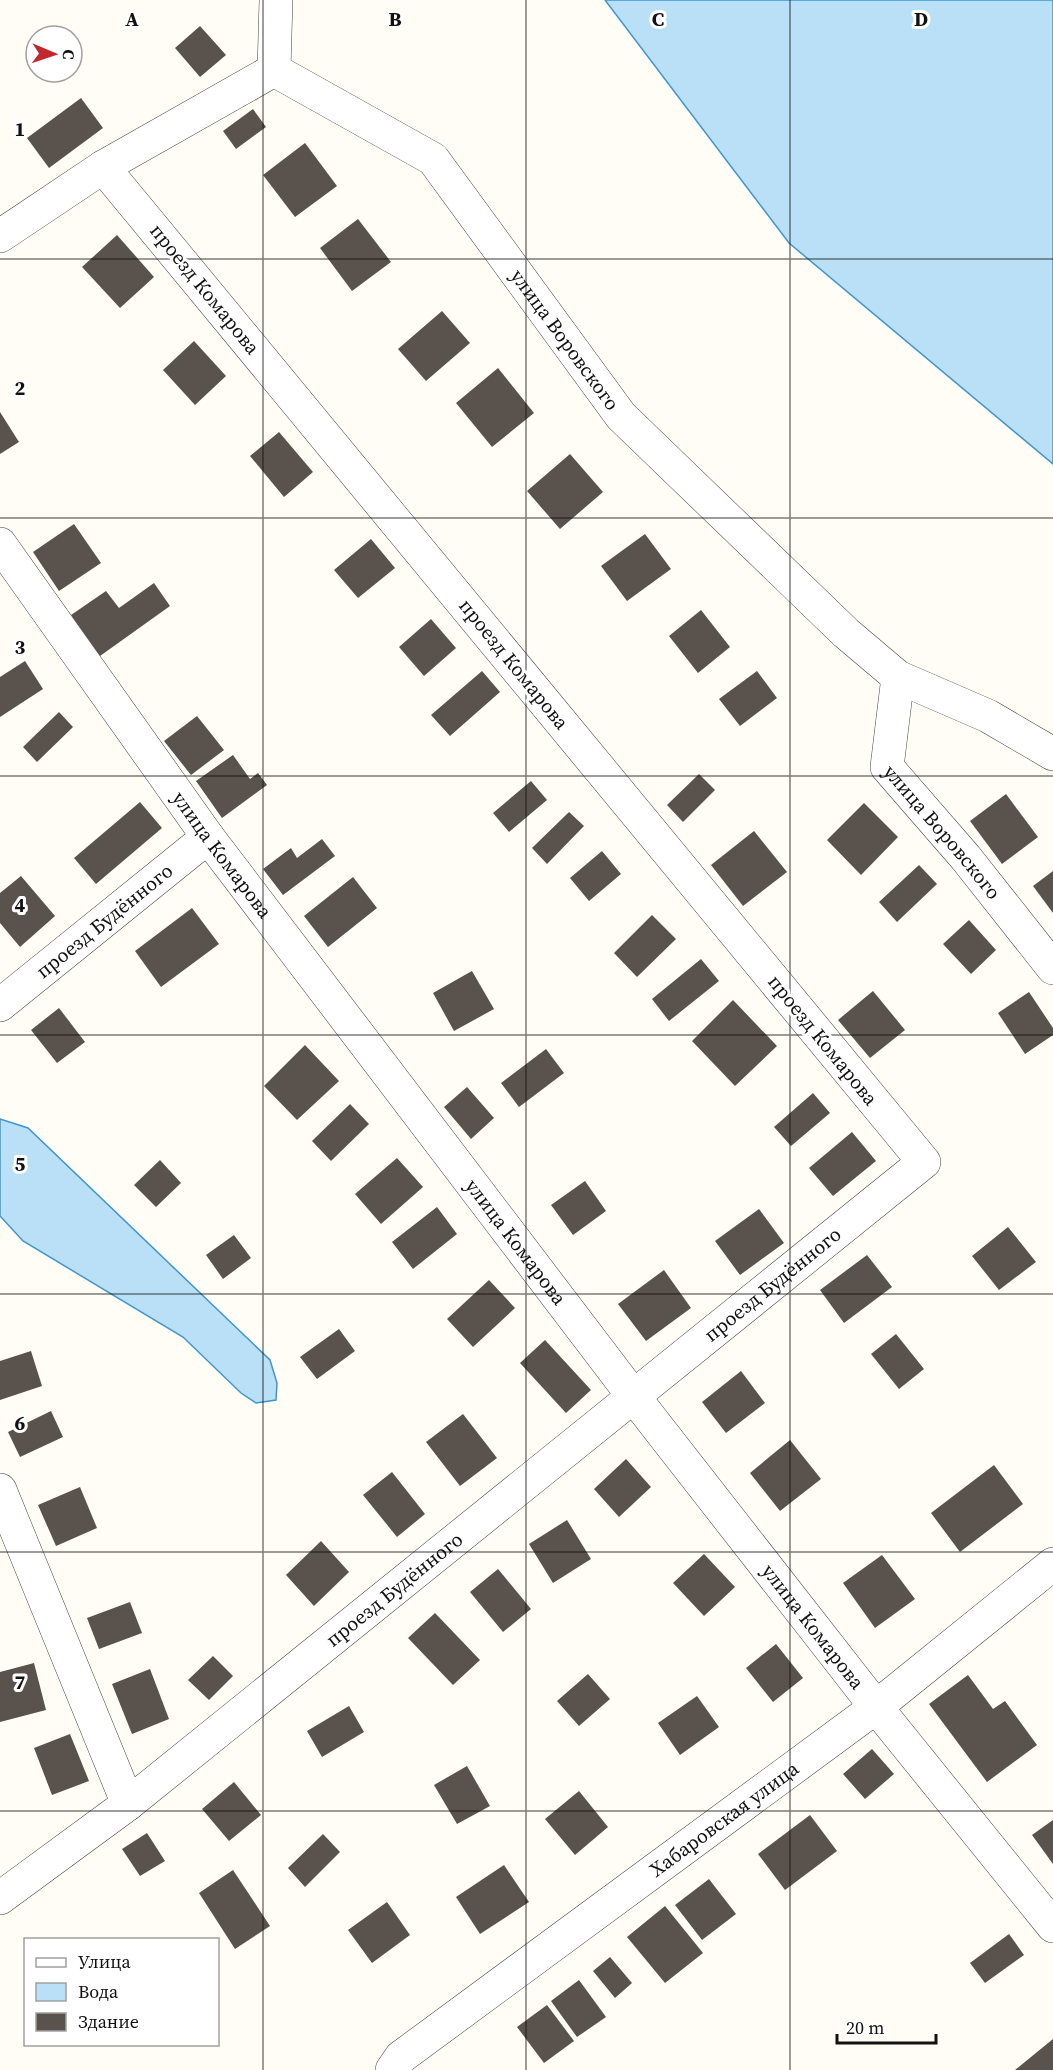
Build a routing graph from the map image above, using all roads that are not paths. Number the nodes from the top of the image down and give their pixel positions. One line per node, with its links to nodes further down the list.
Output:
1 (276, 0): 2 (street)
2 (274, 70): 3 (street); 6 (street, улица Воровского)
3 (104, 167): 4 (street); 11 (street, проезд Комарова)
4 (0, 236)
5 (0, 544): 8 (street, улица Комарова)
6 (898, 677): 7 (street, улица Воровского); 9 (street, улица Воровского)
7 (1053, 754)
8 (208, 837): 10 (street, проезд Будённого); 12 (street, улица Комарова)
9 (1053, 968)
10 (0, 1005)
11 (924, 1162): 12 (street, проезд Будённого)
12 (634, 1397): 15 (street, улица Комарова); 16 (street, проезд Будённого)
13 (0, 1490): 16 (street)
14 (1053, 1564): 15 (street, Хабаровская улица)
15 (876, 1707): 18 (street, улица Комарова); 19 (street, Хабаровская улица)
16 (128, 1804): 17 (street, проезд Будённого)
17 (0, 1898)
18 (1053, 1926)
19 (392, 2070)

